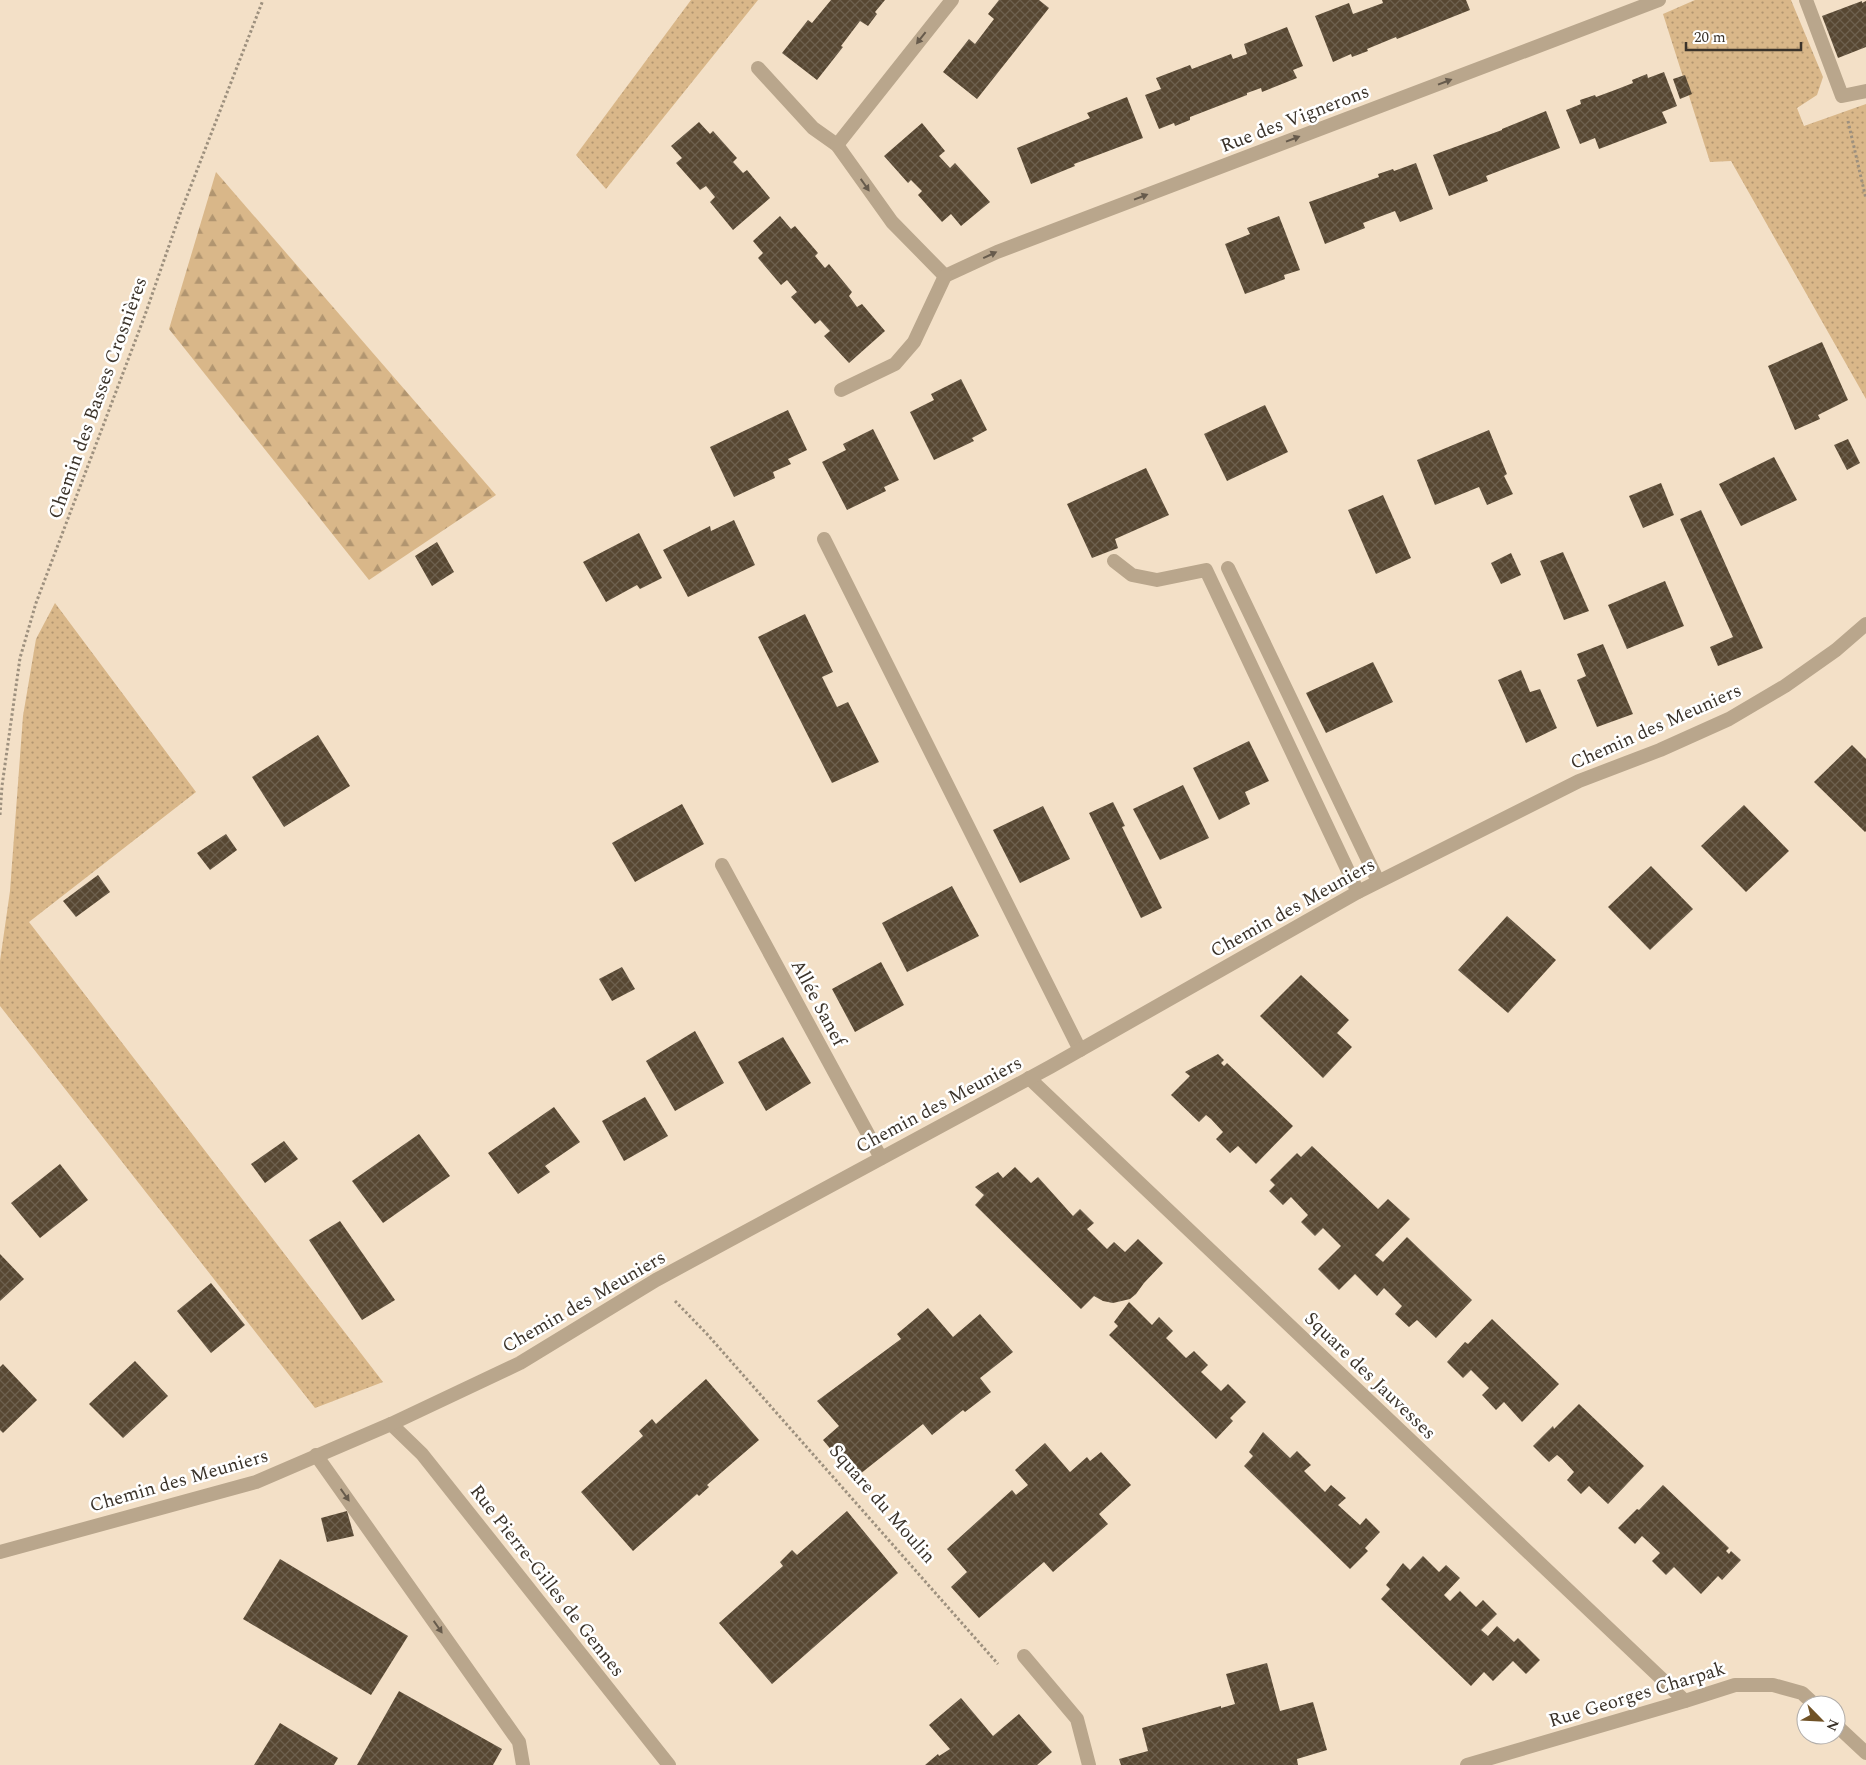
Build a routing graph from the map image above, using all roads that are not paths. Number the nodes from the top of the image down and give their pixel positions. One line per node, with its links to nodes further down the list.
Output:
1 (952, 0): 6 (street, one-way to 6)
2 (1659, 0): 7 (street, Rue des Vignerons, one-way to 2)
3 (1806, 0): 5 (street)
4 (758, 68): 6 (street)
5 (1866, 91)
6 (837, 145): 7 (street, one-way to 7)
7 (945, 276): 8 (street)
8 (841, 390)
9 (824, 539): 16 (street)
10 (1114, 561): 15 (street)
11 (1228, 568): 14 (street)
12 (1866, 624): 14 (street, Chemin des Meuniers)
13 (722, 865): 18 (street, Allée Sanef)
14 (1378, 881): 15 (street, Chemin des Meuniers)
15 (1358, 892): 16 (street, Chemin des Meuniers)
16 (1080, 1050): 17 (street, Chemin des Meuniers)
17 (1028, 1078): 18 (street, Chemin des Meuniers); 24 (street, Square des Jauvesses)
18 (881, 1158): 19 (street, Chemin des Meuniers)
19 (390, 1424): 20 (street, Chemin des Meuniers); 28 (street, Rue Pierre-Gilles de Gennes)
20 (316, 1455): 21 (street, Chemin des Meuniers); 27 (street, one-way to 27)
21 (0, 1552)
22 (1024, 1656): 29 (street)
23 (1804, 1695): 24 (street, Rue Georges Charpak)
24 (1685, 1701): 30 (street, Rue Georges Charpak)
25 (1846, 1734): 26 (street)
26 (1866, 1753)
27 (523, 1765)
28 (669, 1765)
29 (1089, 1765)
30 (1467, 1765)

